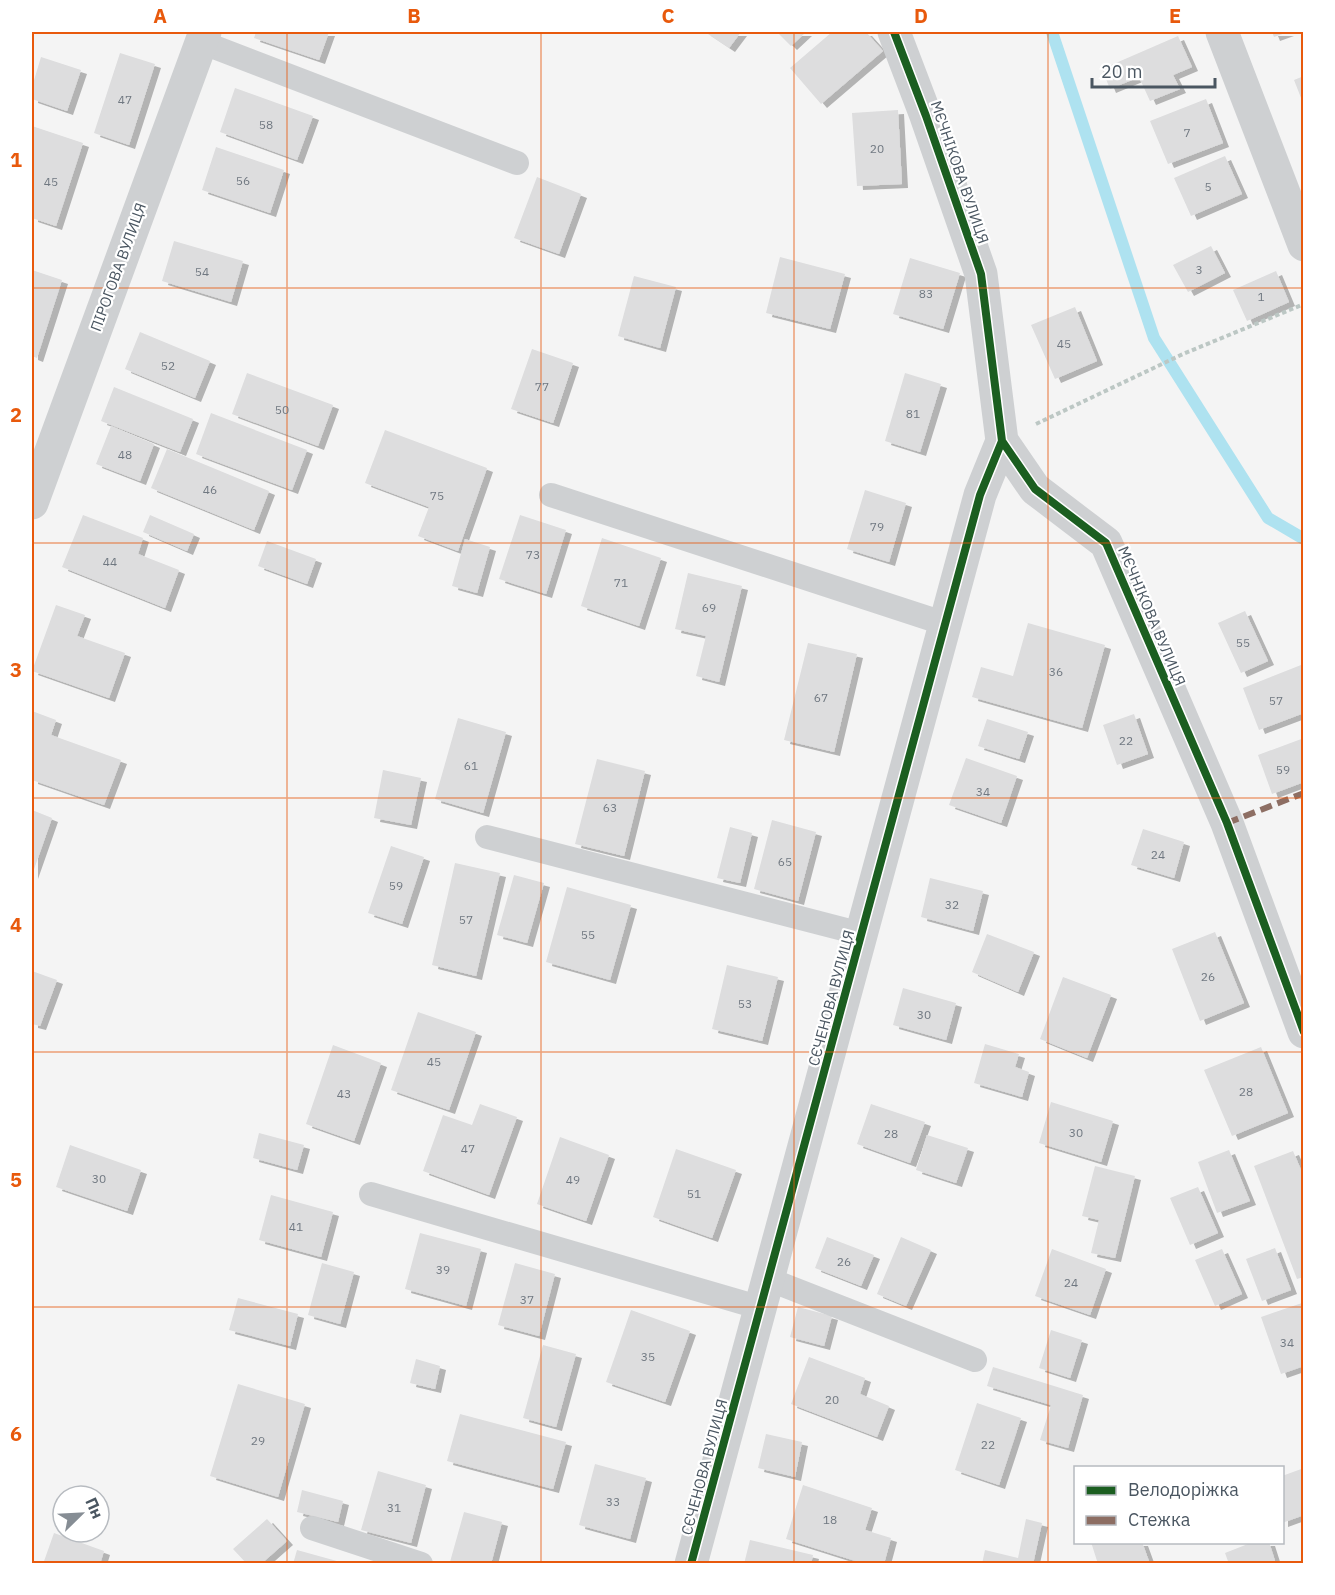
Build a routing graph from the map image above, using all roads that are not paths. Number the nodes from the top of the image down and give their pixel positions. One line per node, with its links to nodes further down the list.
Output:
1 (894, 32): 6 (street, МЄЧНІКОВА ВУЛИЦЯ)
2 (1222, 32): 5 (street)
3 (203, 37): 4 (lane); 8 (street, ПІРОГОВА ВУЛИЦЯ)
4 (517, 163)
5 (1304, 246)
6 (1002, 441): 9 (street, СЄЧЕНОВА ВУЛИЦЯ); 12 (street, МЄЧНІКОВА ВУЛИЦЯ)
7 (551, 495): 9 (lane)
8 (32, 503)
9 (946, 624): 11 (street, СЄЧЕНОВА ВУЛИЦЯ)
10 (488, 837): 11 (lane)
11 (862, 934): 14 (street, СЄЧЕНОВА ВУЛИЦЯ)
12 (1304, 1032)
13 (371, 1194): 14 (lane)
14 (764, 1293): 15 (lane); 18 (street, СЄЧЕНОВА ВУЛИЦЯ)
15 (975, 1360)
16 (312, 1528): 17 (lane)
17 (421, 1563)
18 (691, 1563)

